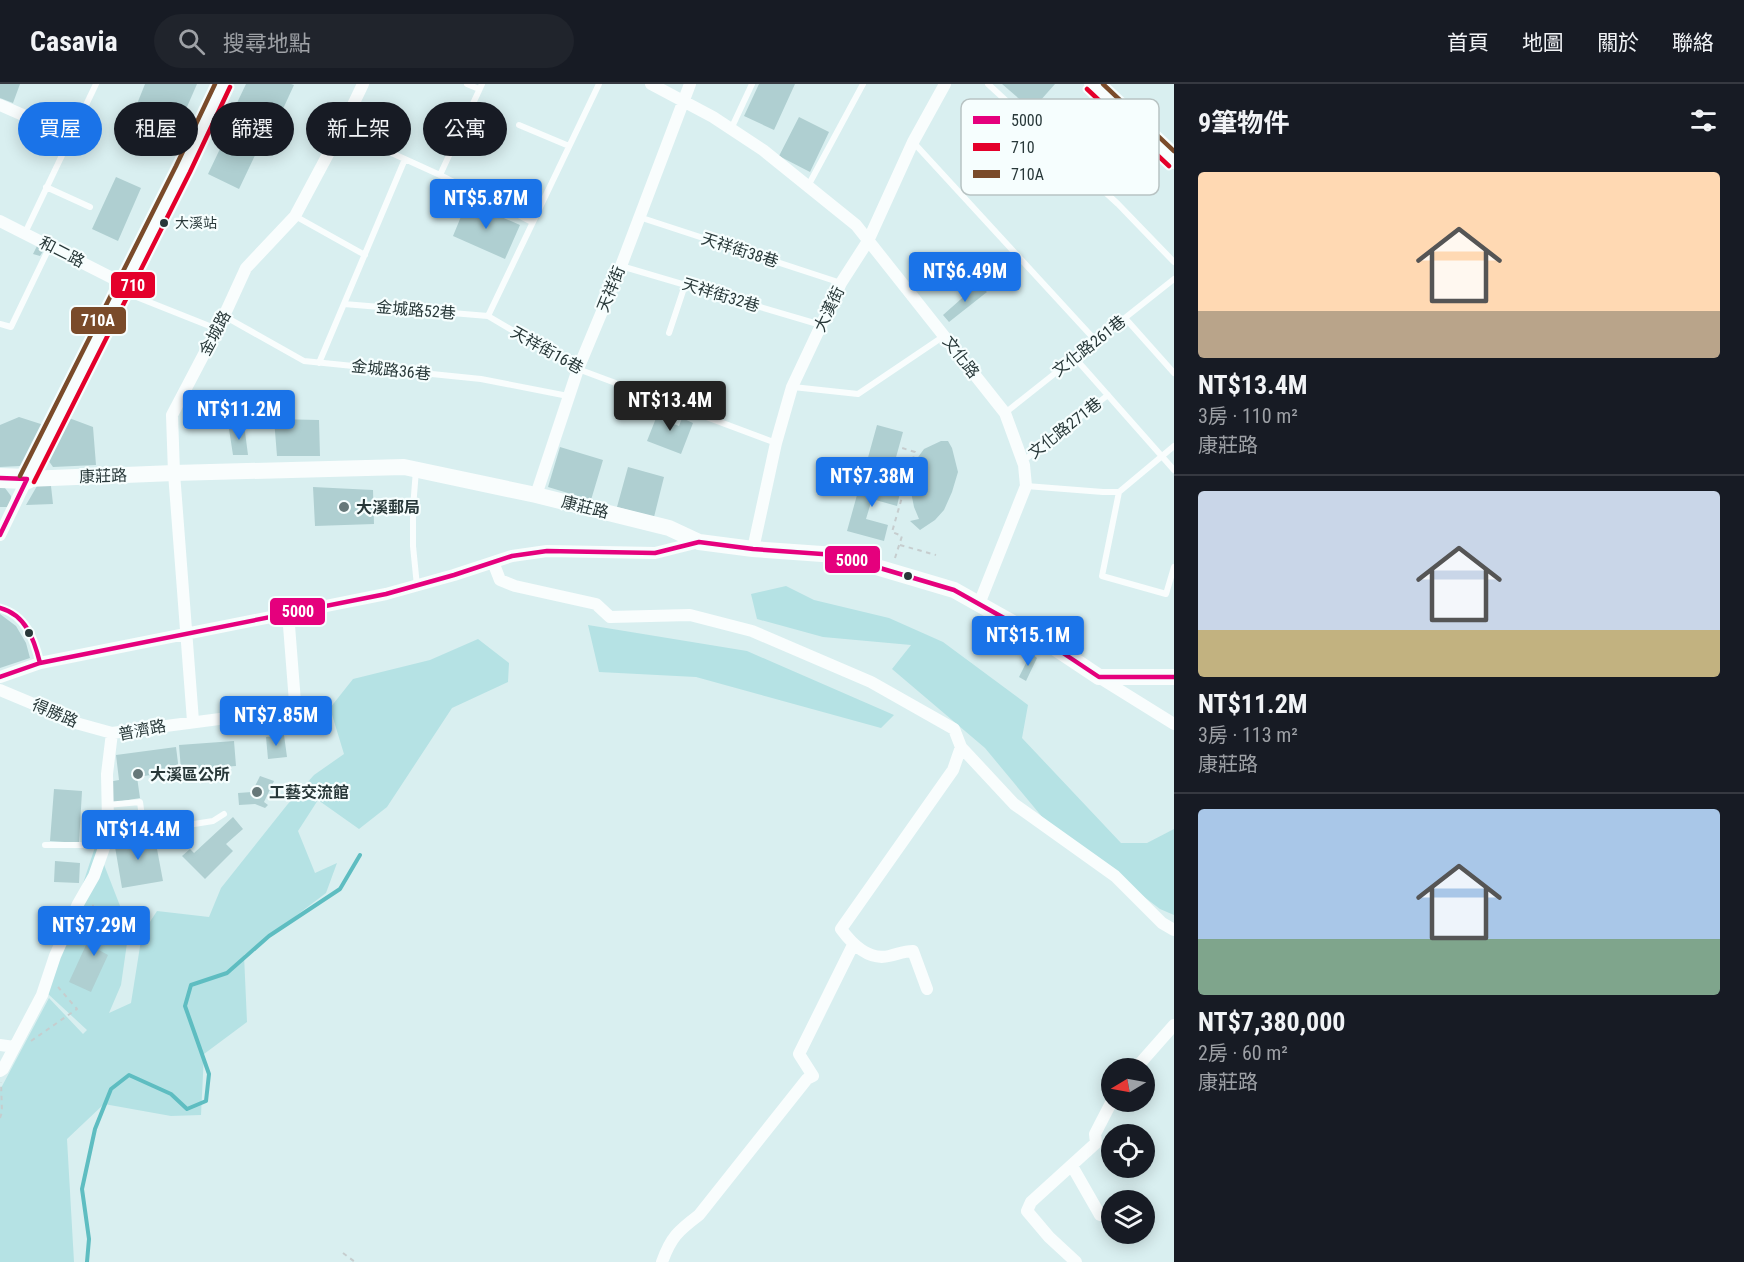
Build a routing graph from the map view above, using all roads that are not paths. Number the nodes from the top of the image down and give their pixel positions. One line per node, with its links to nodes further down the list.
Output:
1 (96, 84): 17 (lane)
2 (223, 84): 51 (main road)
3 (363, 84): 18 (street, 金城路)
4 (467, 84): 13 (lane)
5 (599, 84): 24 (lane)
6 (651, 84): 16 (street, 文化路)
7 (690, 84): 16 (street, 天祥街)
8 (752, 84): 22 (lane)
9 (863, 84): 32 (lane)
10 (945, 84): 23 (street, 大漢街)
11 (988, 84): 14 (lane)
12 (1092, 84): 15 (street)
13 (480, 87): 31 (lane)
14 (1004, 99)
15 (1108, 99)
16 (683, 100): 22 (street, 文化路); 39 (street, 天祥街)
17 (87, 102)
18 (354, 102)
19 (0, 105): 20 (street)
20 (18, 113)
21 (519, 125): 24 (lane)
22 (731, 129): 32 (street, 文化路)
23 (914, 142): 34 (lane); 43 (street, 大漢街)
24 (569, 146): 41 (lane)
25 (1159, 146): 30 (street)
26 (61, 156): 33 (lane)
27 (327, 156): 38 (street, 金城路)
28 (398, 156): 29 (lane)
29 (405, 159): 31 (lane); 45 (lane)
30 (1174, 160)
31 (440, 175): 41 (lane)
32 (808, 186): 43 (street, 文化路)
33 (46, 187): 37 (lane); 42 (lane)
34 (961, 193)
35 (962, 195): 61 (lane)
36 (1108, 195): 46 (lane)
37 (90, 207)
38 (295, 216): 45 (lane); 53 (street, 金城路)
39 (639, 217): 47 (street, 天祥街); 49 (lane, 天祥街38巷)
40 (0, 221): 42 (street, 和二路)
41 (532, 222): 54 (lane)
42 (25, 233): 44 (street, 和二路)
43 (868, 241): 49 (street, 大漢街); 60 (street, 文化路)
44 (50, 246): 51 (street, 和二路); 56 (lane)
45 (364, 255): 52 (lane)
46 (1174, 262)
47 (621, 266): 50 (lane, 天祥街32巷); 64 (street, 天祥街)
48 (1174, 279): 55 (lane, 文化路261巷)
49 (841, 284): 57 (street, 大漢街)
50 (685, 285): 57 (lane, 天祥街32巷); 59 (lane)
51 (122, 287): 58 (lane); 78 (main road)
52 (344, 304): 54 (lane, 金城路52巷); 63 (lane)
53 (224, 316): 58 (street, 金城路); 63 (lane, 金城路36巷)
54 (488, 316): 64 (lane, 天祥街16巷)
55 (1125, 318): 61 (lane, 文化路261巷); 65 (lane)
56 (0, 324)
57 (821, 325): 66 (street, 大漢街)
58 (217, 329): 76 (street, 金城路)
59 (669, 333)
60 (944, 336): 66 (lane); 69 (street, 文化路)
61 (1096, 341): 62 (lane, 文化路261巷)
62 (1075, 358): 67 (lane); 69 (lane, 文化路261巷)
63 (320, 363): 68 (lane, 金城路36巷)
64 (578, 369): 68 (street, 天祥街); 70 (lane, 天祥街16巷)
65 (1174, 373)
66 (792, 387): 70 (street, 大漢街)
67 (1108, 395): 72 (lane); 73 (lane, 文化路271巷)
68 (568, 396): 81 (street, 天祥街)
69 (1005, 413): 73 (street, 文化路)
70 (776, 443): 84 (street, 大漢街)
71 (1174, 446): 72 (lane)
72 (1162, 455): 75 (lane); 80 (lane)
73 (1023, 461): 79 (street, 文化路)
74 (416, 470): 76 (street, 康莊路); 81 (street, 康莊路); 87 (lane)
75 (1174, 470)
76 (174, 473): 78 (street, 康莊路); 91 (street, 金城路)
77 (0, 478): 78 (main road)
78 (27, 479): 82 (street)
79 (1026, 486): 80 (lane); 88 (street, 文化路)
80 (1119, 492): 86 (lane)
81 (536, 495): 83 (street, 康莊路)
82 (0, 535)
83 (699, 542): 84 (street, 康莊路); 85 (street)
84 (753, 549): 88 (street, 康莊路)
85 (493, 562): 87 (street); 100 (street)
86 (1174, 567)
87 (417, 586): 90 (street)
88 (979, 604): 94 (street, 康莊路)
89 (0, 608): 92 (lane)
90 (288, 613): 91 (street); 97 (street, 普濟路)
91 (186, 633): 92 (street); 97 (street, 金城路)
92 (40, 663): 93 (street)
93 (0, 677)
94 (1099, 677): 95 (street); 98 (street)
95 (1174, 677)
96 (0, 690): 99 (street, 得勝路)
97 (193, 721): 99 (street, 普濟路)
98 (1174, 724)
99 (112, 733): 101 (street, 普濟路)
100 (961, 747): 105 (street); 106 (street)
101 (106, 805): 102 (lane); 104 (street, 普濟路)
102 (224, 814)
103 (45, 845): 104 (lane)
104 (105, 845): 110 (street, 普濟路)
105 (1174, 930)
106 (853, 945): 107 (street); 116 (street)
107 (927, 989)
108 (1174, 1025): 111 (street)
109 (0, 1045): 110 (street)
110 (14, 1047): 112 (street, 普濟路)
111 (1146, 1058)
112 (0, 1071)
113 (1106, 1112): 114 (street)
114 (1072, 1166): 115 (street); 117 (street)
115 (1100, 1215)
116 (662, 1262)
117 (1076, 1262)

